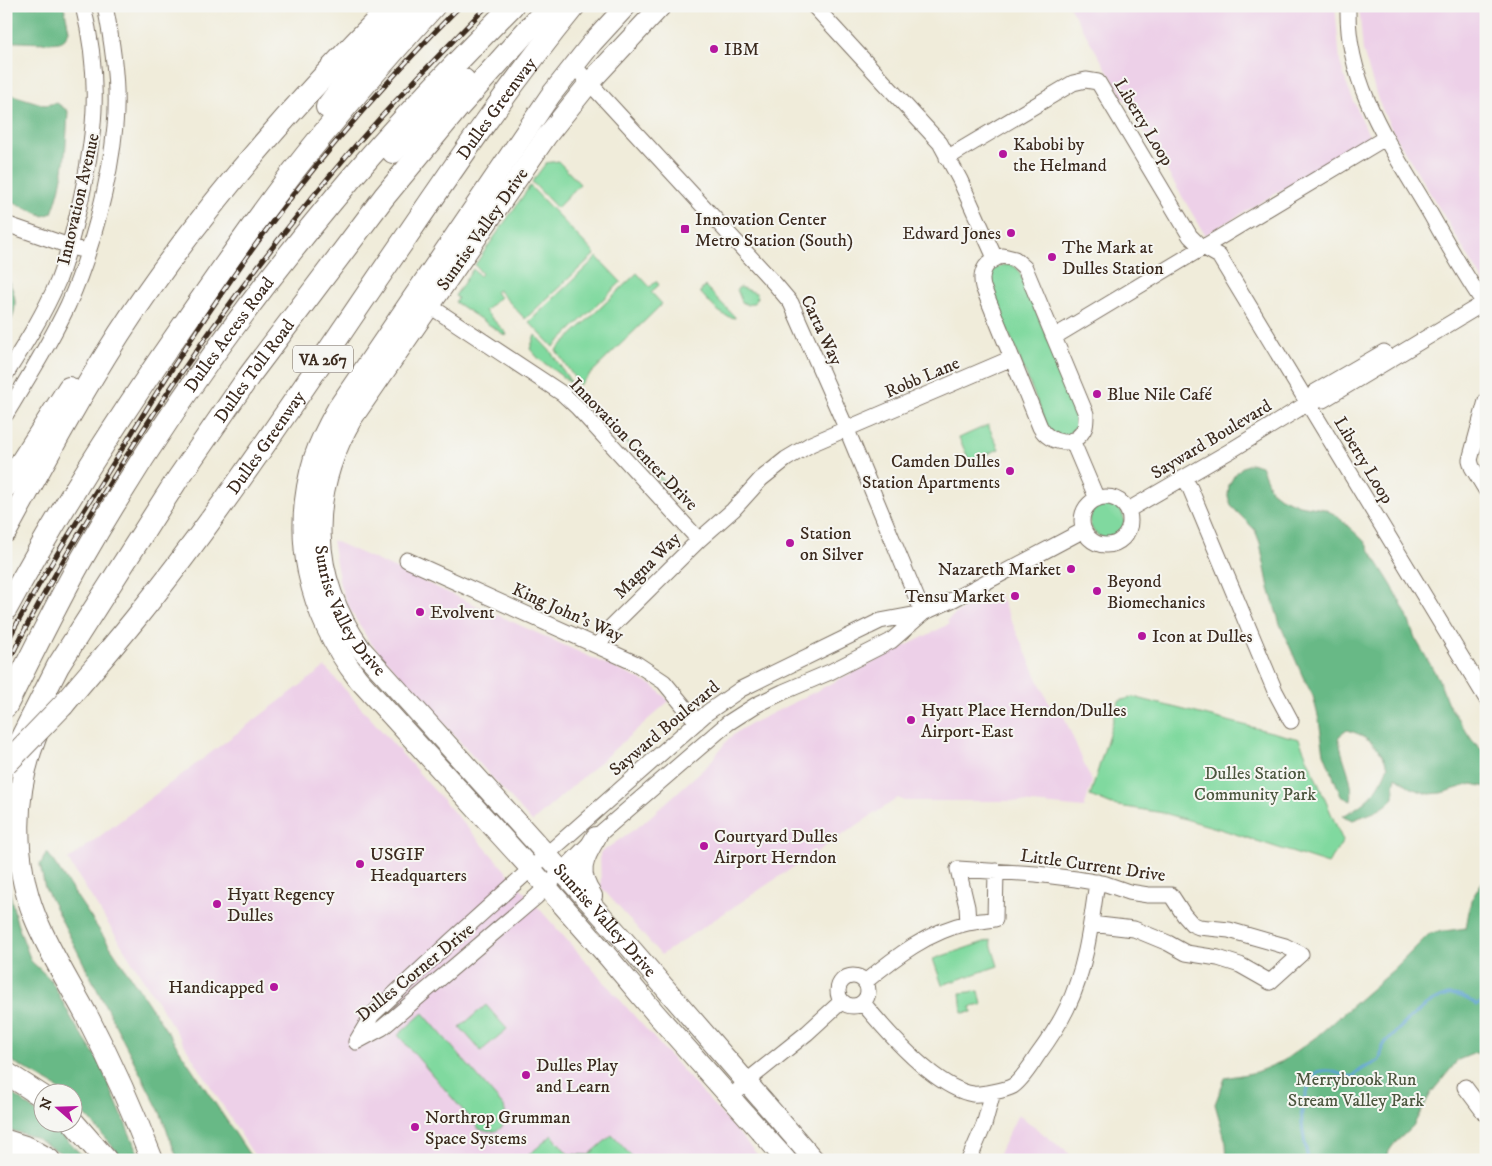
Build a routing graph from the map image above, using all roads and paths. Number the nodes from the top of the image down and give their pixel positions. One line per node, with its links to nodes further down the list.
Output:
1 (83, 6): 19 (street, Innovation Avenue)
2 (104, 6): 21 (street, Innovation Avenue)
3 (391, 6): 25 (highway)
4 (408, 6): 29 (highway)
5 (434, 6): 29 (highway)
6 (512, 6): 26 (highway, Dulles Access Road)
7 (536, 6): 26 (highway)
8 (549, 6): 47 (highway, Dulles Toll Road)
9 (574, 6): 53 (highway, Dulles Greenway / VA 267, bridge)
10 (626, 6): 14 (main road, Sunrise Valley Drive)
11 (662, 6): 15 (main road, Sunrise Valley Drive)
12 (814, 6): 17 (street)
13 (1348, 6): 16 (street)
14 (574, 66): 15 (street, Carta Way); 23 (main road, Sunrise Valley Drive)
15 (590, 82): 23 (main road, Sunrise Valley Drive); 34 (street, Carta Way)
16 (1385, 138): 20 (street); 24 (street)
17 (947, 158): 20 (street, Liberty Loop); 22 (street)
18 (6, 224): 19 (street)
19 (69, 246): 21 (street); 30 (street, Innovation Avenue)
20 (1202, 249): 27 (street); 32 (street, Liberty Loop)
21 (88, 252): 33 (street, Innovation Avenue)
22 (995, 258): 27 (street); 28 (street)
23 (421, 300): 43 (street, Innovation Center Drive); 56 (main road, Sunrise Valley Drive); 57 (main road, Sunrise Valley Drive)
24 (1483, 301): 32 (street, Sayward Boulevard)
25 (140, 303): 37 (highway); 42 (highway)
26 (251, 304): 50 (highway, Dulles Access Road)
27 (1054, 337): 35 (street)
28 (1012, 358): 34 (street, Robb Lane); 35 (street)
29 (156, 364): 45 (highway)
30 (6, 374)
31 (1486, 401): 38 (street)
32 (1311, 402): 36 (street, Sayward Boulevard); 49 (street, Liberty Loop)
33 (6, 414)
34 (847, 430): 43 (street, Magna Way); 46 (street, Carta Way)
35 (1072, 440): 39 (street)
36 (1184, 478): 40 (street, Sayward Boulevard); 51 (street)
37 (6, 486)
38 (1486, 490)
39 (1097, 499): 40 (street); 41 (street)
40 (1128, 510): 41 (street)
41 (1084, 530): 46 (street, Sayward Boulevard)
42 (6, 531)
43 (699, 540): 48 (street, Magna Way)
44 (408, 560): 48 (street, King John's Way)
45 (6, 609)
46 (923, 613): 52 (street, Sayward Boulevard); 55 (street, Sayward Boulevard)
47 (92, 615): 54 (highway, Dulles Toll Road); 79 (highway)
48 (598, 646): 52 (street, King John's Way)
49 (1486, 698)
50 (6, 706)
51 (1291, 721)
52 (697, 722): 56 (street, Sayward Boulevard)
53 (6, 764)
54 (6, 768)
55 (596, 837): 58 (street, Sayward Boulevard); 64 (main road)
56 (546, 854): 57 (street, Sayward Boulevard); 58 (main road, Sunrise Valley Drive)
57 (531, 869): 61 (main road, Sunrise Valley Drive); 61 (street, Dulles Corner Drive)
58 (562, 870): 61 (street, Sayward Boulevard); 64 (main road, Sunrise Valley Drive)
59 (996, 871): 60 (street, Little Current Drive); 62 (street); 62 (street, Little Current Drive)
60 (1097, 882): 63 (street); 63 (street, Little Current Drive)
61 (546, 887): 73 (main road, Sunrise Valley Drive)
62 (968, 923): 65 (street)
63 (1091, 924): 72 (street)
64 (621, 937): 69 (main road, Sunrise Valley Drive)
65 (865, 982): 66 (street); 67 (street)
66 (842, 1001): 67 (street); 69 (street)
67 (863, 1003): 72 (street)
68 (6, 1073): 71 (highway)
69 (747, 1081): 73 (street); 81 (main road, Sunrise Valley Drive)
70 (1465, 1087): 74 (street)
71 (32, 1090)
72 (993, 1092): 82 (street)
73 (731, 1098): 80 (main road, Sunrise Valley Drive)
74 (1486, 1115)
75 (82, 1132): 78 (highway)
76 (6, 1141): 77 (highway)
77 (49, 1160)
78 (106, 1160)
79 (152, 1160)
80 (786, 1160)
81 (814, 1160)
82 (969, 1160)

